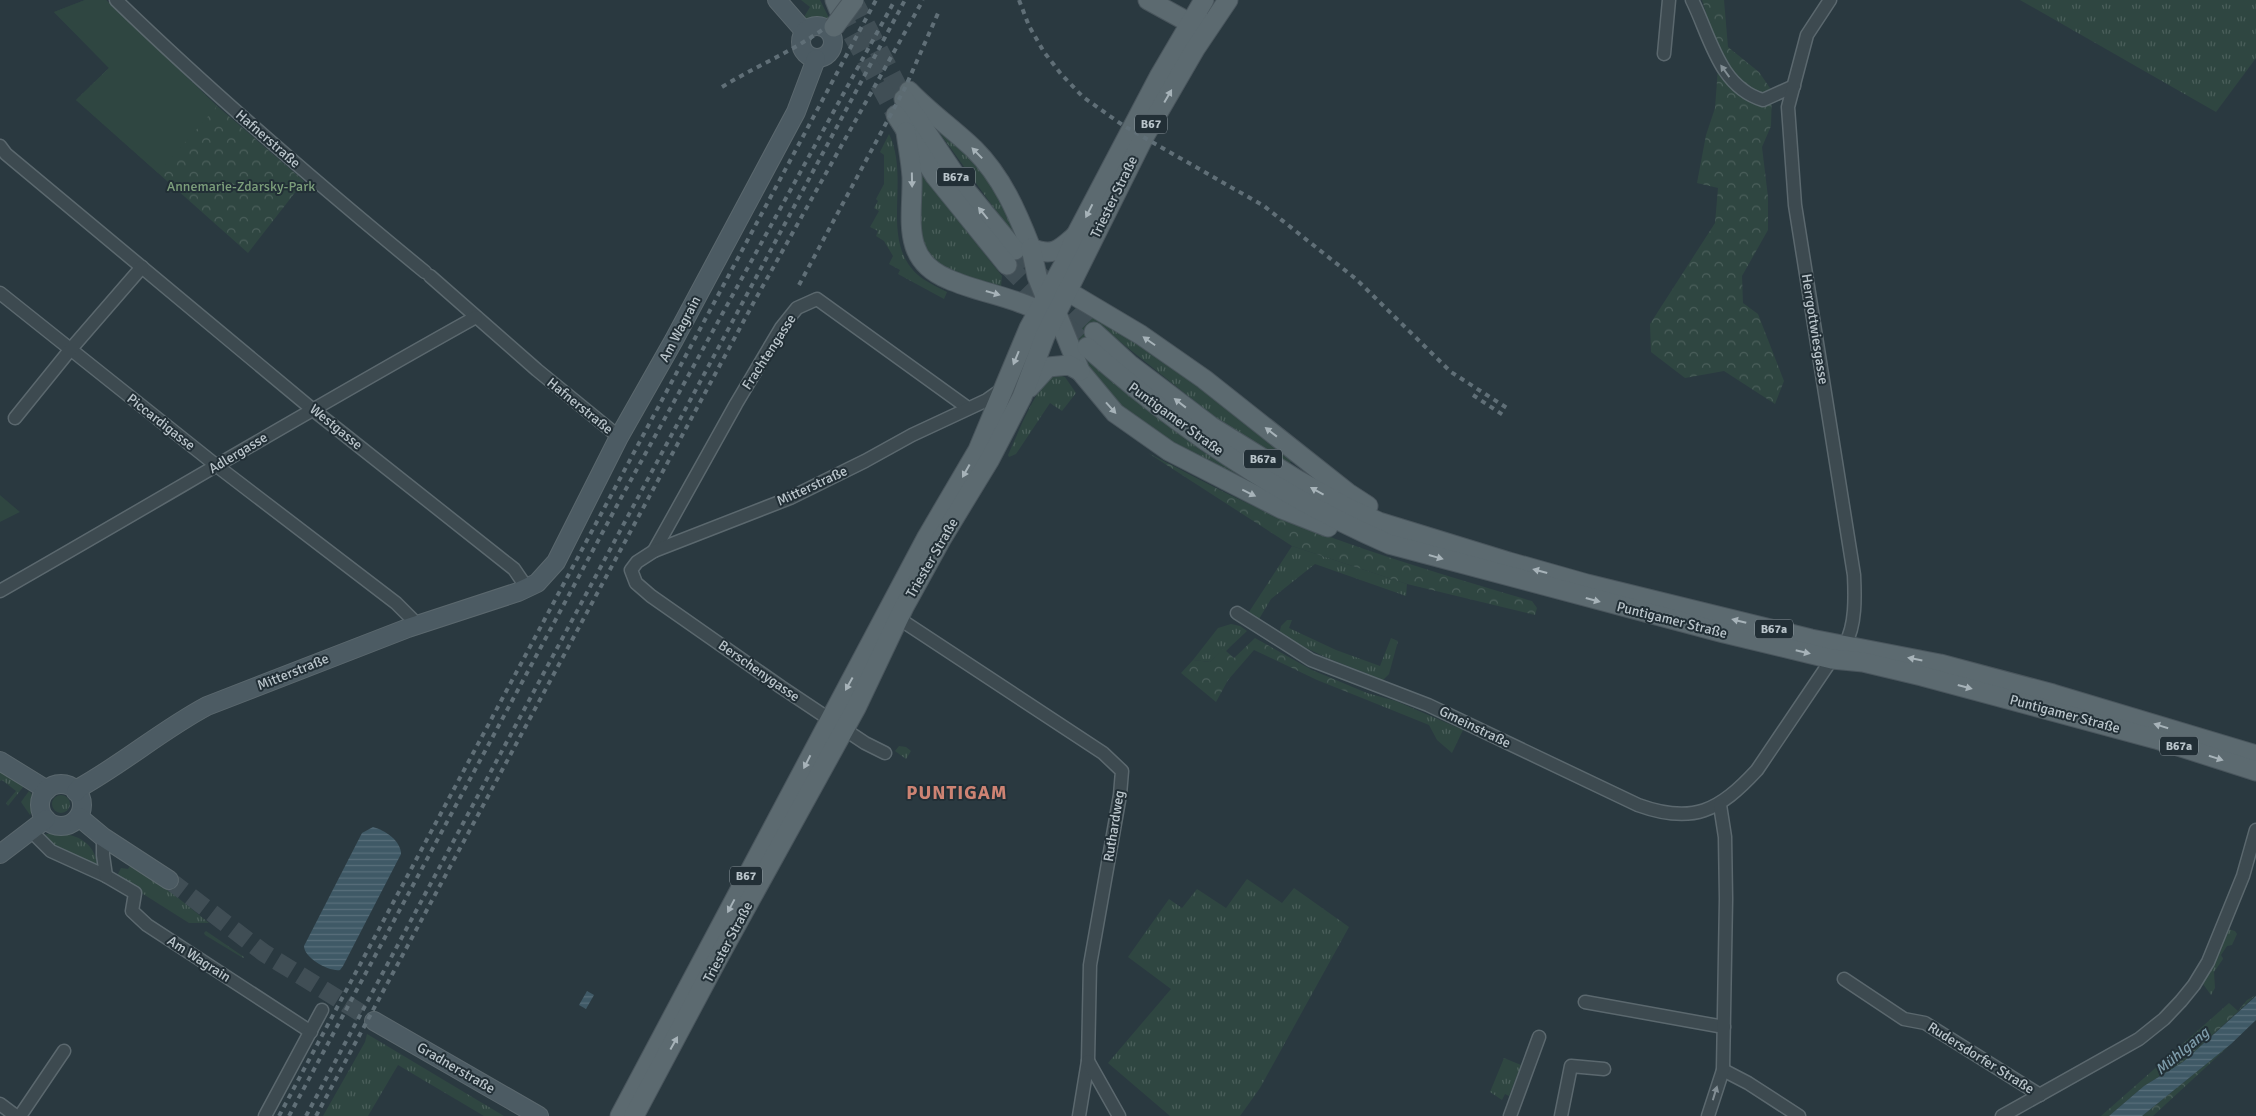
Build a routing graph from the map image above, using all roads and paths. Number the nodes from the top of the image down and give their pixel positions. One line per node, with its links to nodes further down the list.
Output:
1 (116, 0): 24 (street, Hafnerstraße)
2 (777, 0): 12 (street)
3 (1148, 0): 11 (main road)
4 (1228, 0): 10 (main road, Triester Straße / B67)
5 (1669, 0): 13 (street)
6 (1692, 0): 15 (street, one-way to 6)
7 (1830, 0): 15 (street, Herrgottwiesgasse)
8 (1197, 2): 10 (main road); 11 (main road, Triester Straße / B67)
9 (838, 14): 12 (street); 14 (street)
10 (1216, 20): 11 (main road); 23 (main road, Triester Straße / B67, one-way to 10)
11 (1190, 23): 19 (main road, Triester Straße / B67, one-way to 19)
12 (805, 32): 14 (street)
13 (1664, 54)
14 (816, 59): 34 (street, Am Wagrain)
15 (1794, 86): 45 (street, Herrgottwiesgasse)
16 (903, 101): 17 (main road, B67a); 20 (main road, B67a, one-way to 16); 20 (main road, one-way to 16)
17 (906, 132): 20 (main road, B67a); 23 (main road, one-way to 23)
18 (0, 146): 21 (street, Westgasse)
19 (1076, 235): 20 (main road); 23 (main road, Triester Straße / B67)
20 (1017, 254): 23 (main road)
21 (142, 267): 26 (street); 31 (street, Westgasse)
22 (0, 294): 26 (street, Piccardigasse)
23 (1052, 302): 27 (main road); 29 (main road, Triester Straße / B67, one-way to 29); 30 (main road, Triester Straße / B67); 36 (main road, one-way to 23)
24 (476, 316): 31 (street, Adlergasse); 34 (street, Hafnerstraße)
25 (1090, 340): 28 (main road, B67a)
26 (70, 350): 33 (street); 35 (street, Piccardigasse)
27 (1080, 371): 30 (main road); 37 (main road, one-way to 37)
28 (1127, 372): 36 (main road, Puntigamer Straße / B67a, one-way to 28); 37 (main road, Puntigamer Straße / B67a)
29 (1004, 388): 32 (street, Mitterstraße); 47 (main road, Triester Straße / B67, one-way to 47)
30 (1022, 397): 43 (main road, Triester Straße / B67)
31 (312, 408): 35 (street, Adlergasse); 40 (street, Westgasse)
32 (968, 408): 38 (street, Mitterstraße); 38 (street, Frachtengasse)
33 (15, 418)
34 (618, 438): 40 (street, Am Wagrain)
35 (217, 466): 41 (street, Adlergasse); 44 (street, Piccardigasse)
36 (1409, 533): 45 (main road, Puntigamer Straße / B67a, one-way to 36)
37 (1389, 544): 46 (main road, Puntigamer Straße / B67a, one-way to 46)
38 (654, 551): 39 (street, Mitterstraße)
39 (636, 583): 47 (street, Berschenygasse)
40 (527, 588): 44 (street, Mitterstraße)
41 (0, 591)
42 (1237, 613): 54 (street, Gmeinstraße)
43 (898, 618): 47 (main road, Triester Straße / B67); 71 (street, Ruthardweg)
44 (416, 625): 53 (street, Mitterstraße)
45 (1845, 644): 46 (street, Herrgottwiesgasse); 49 (main road, Puntigamer Straße / B67a, one-way to 45)
46 (1832, 659): 51 (main road, Puntigamer Straße / B67a, one-way to 51); 54 (street, Gmeinstraße)
47 (837, 724): 48 (street, Berschenygasse); 79 (main road, Triester Straße / B67, one-way to 79); 80 (main road, Triester Straße / B67, one-way to 47)
48 (885, 753)
49 (2256, 755)
50 (0, 761): 52 (street)
51 (2256, 771)
52 (47, 790): 53 (street); 56 (street)
53 (76, 792): 55 (street)
54 (1720, 805): 67 (street)
55 (79, 816): 56 (street); 59 (street)
56 (46, 819): 58 (street)
57 (2256, 830): 74 (street, Rudersdorfer Straße)
58 (31, 831): 60 (street); 61 (street, Am Wagrain)
59 (103, 836): 61 (street); 62 (street)
60 (0, 854)
61 (106, 876): 68 (street, Am Wagrain)
62 (168, 880)
63 (1844, 979): 74 (street, Rudersdorfer Straße)
64 (1585, 1002): 67 (street)
65 (322, 1010): 68 (street)
66 (374, 1021): 78 (street, Gradnerstraße)
67 (1724, 1027): 73 (street)
68 (311, 1032): 77 (street)
69 (1539, 1037): 83 (street)
70 (64, 1051): 76 (street)
71 (1088, 1061): 81 (street, Ruthardweg); 82 (street, Ruthardweg)
72 (1604, 1069): 84 (street)
73 (1722, 1070): 85 (street, one-way to 73); 86 (street)
74 (2040, 1095): 87 (street, Rudersdorfer Straße)
75 (0, 1104): 76 (street)
76 (18, 1116)
77 (265, 1116)
78 (539, 1116)
79 (620, 1116)
80 (634, 1116)
81 (1079, 1116)
82 (1118, 1116)
83 (1510, 1116)
84 (1561, 1116)
85 (1708, 1116)
86 (1799, 1116)
87 (2002, 1116)

